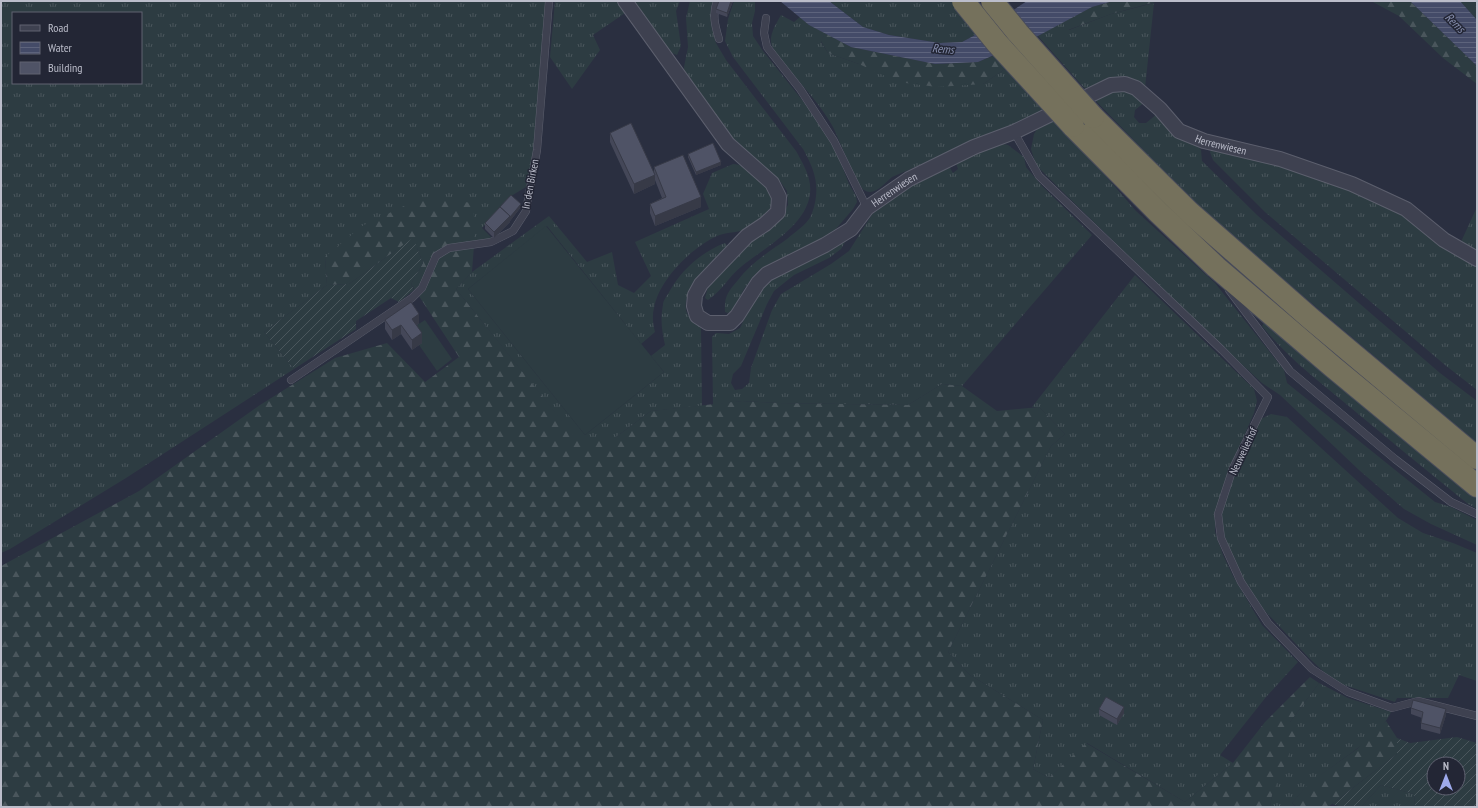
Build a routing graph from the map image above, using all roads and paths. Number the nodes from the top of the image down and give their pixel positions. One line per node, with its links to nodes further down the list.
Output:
1 (549, 1): 12 (lane, In den Birken)
2 (625, 1): 9 (street, Herrenwiesen)
3 (717, 1): 7 (lane)
4 (963, 1): 11 (highway, bridge)
5 (992, 1): 13 (highway, bridge)
6 (766, 18): 9 (lane)
7 (719, 39)
8 (1014, 132): 9 (street, Herrenwiesen); 10 (street, Herrenwiesen); 16 (lane, Neuweilerhof)
9 (867, 208)
10 (1477, 259)
11 (1216, 267): 14 (highway); 15 (lane)
12 (291, 380)
13 (1477, 458)
14 (1477, 486)
15 (1477, 514)
16 (1477, 716)

